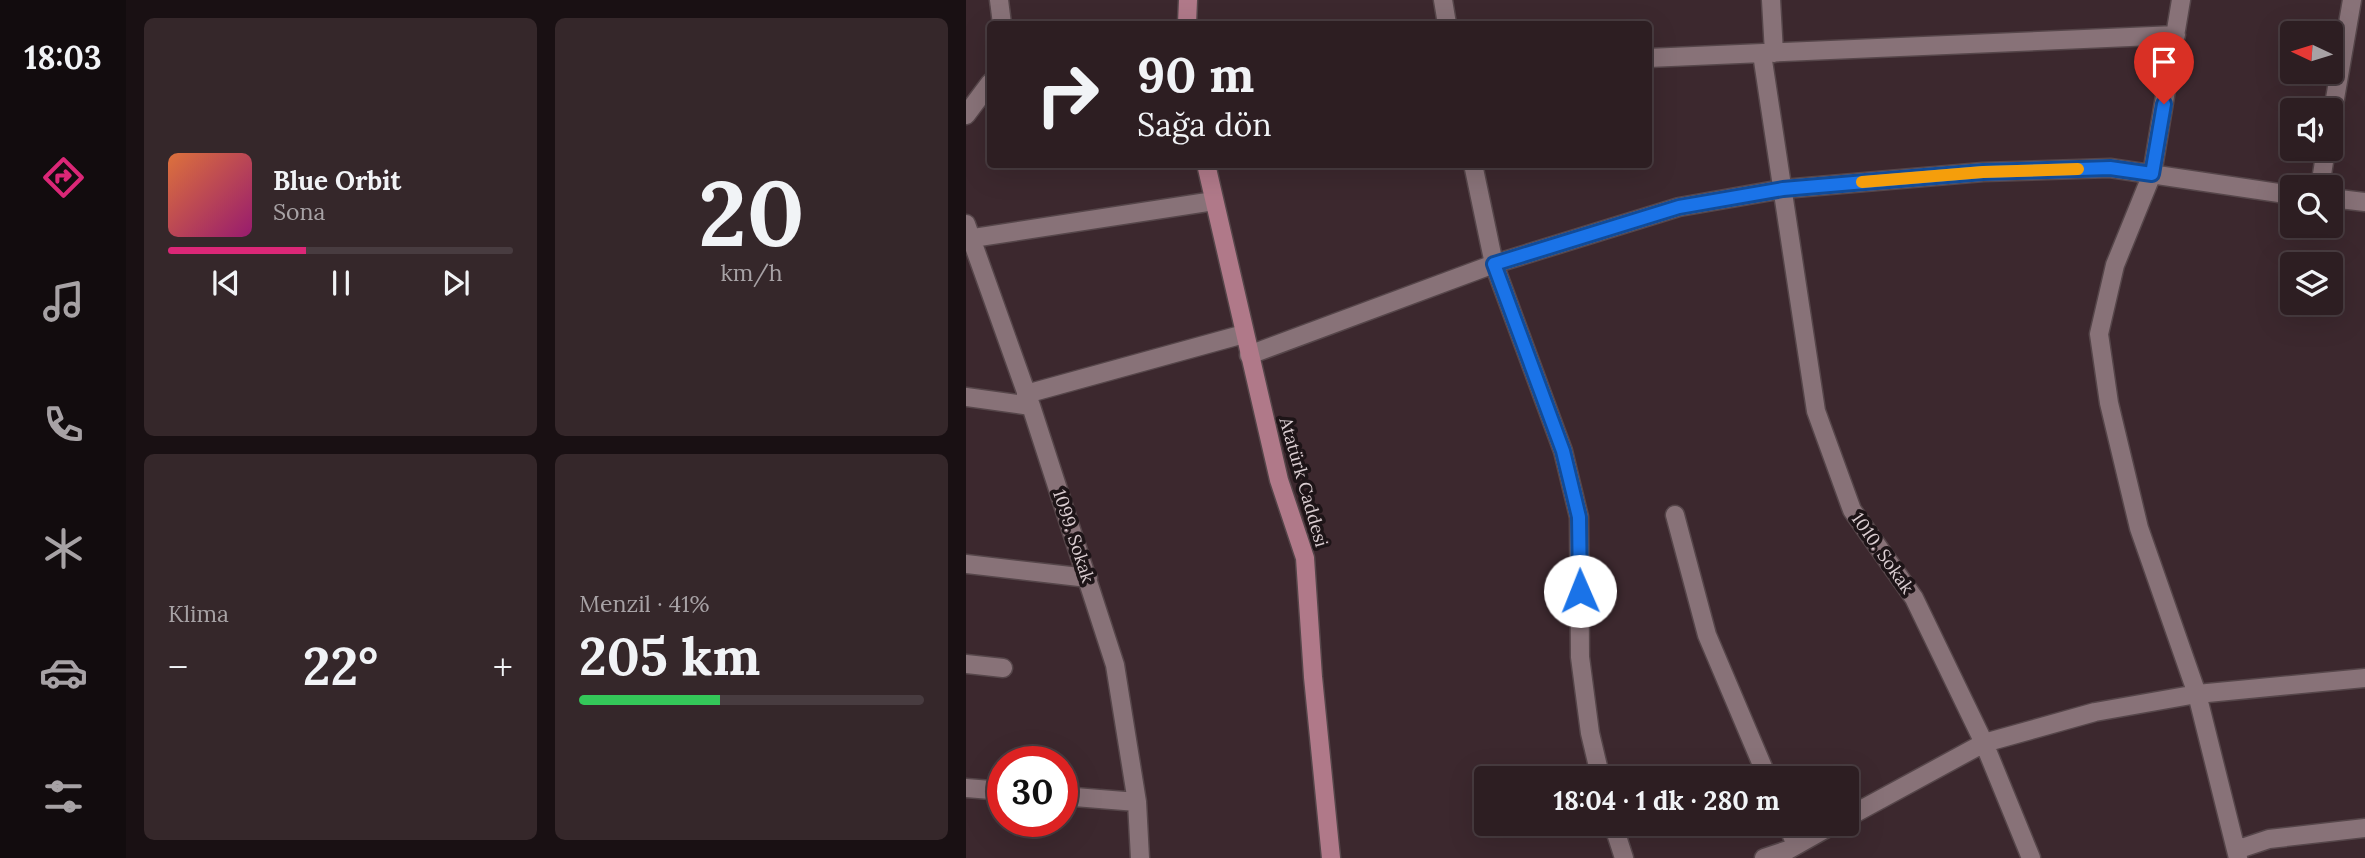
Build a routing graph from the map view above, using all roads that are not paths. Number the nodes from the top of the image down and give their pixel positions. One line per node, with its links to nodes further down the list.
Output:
1 (999, 0): 7 (street)
2 (1188, 0): 8 (main road)
3 (1443, 0): 9 (street)
4 (1771, 0): 11 (street, 1010. Sokak)
5 (2181, 0): 10 (street)
6 (2352, 0): 14 (street)
7 (1002, 21)
8 (1187, 21)
9 (1446, 21)
10 (2176, 35): 11 (street); 18 (street)
11 (1768, 54): 12 (street); 19 (street, 1010. Sokak)
12 (1652, 58)
13 (987, 87): 15 (street)
14 (2335, 98)
15 (966, 115)
16 (1207, 168): 22 (main road, Atatürk Caddesi)
17 (1474, 168): 25 (street)
18 (2152, 174): 19 (street); 20 (street); 36 (street)
19 (1783, 189): 25 (street); 37 (street, 1010. Sokak)
20 (2280, 193)
21 (2343, 199): 23 (street)
22 (1214, 201): 24 (street); 26 (main road, Atatürk Caddesi)
23 (2365, 202)
24 (967, 235): 29 (street, 1099. Sokak)
25 (1494, 264): 27 (street); 38 (street)
26 (1244, 334): 27 (main road, Atatürk Caddesi); 29 (street)
27 (1249, 355): 51 (main road, Atatürk Caddesi)
28 (966, 397): 29 (street)
29 (1029, 400): 32 (street, 1099. Sokak)
30 (1675, 514): 39 (street)
31 (966, 564): 32 (street)
32 (1088, 578): 43 (street, 1099. Sokak)
33 (966, 664): 34 (street)
34 (1003, 668)
35 (2365, 678): 36 (street)
36 (2197, 694): 37 (street); 49 (street)
37 (1984, 743): 44 (street); 54 (street, 1010. Sokak)
38 (1598, 766)
39 (1762, 766)
40 (966, 788): 41 (street)
41 (987, 790)
42 (1078, 797): 43 (street)
43 (1137, 802): 50 (street, 1099. Sokak)
44 (1859, 811)
45 (2365, 828): 49 (street)
46 (1617, 836): 52 (street)
47 (1815, 836): 48 (street)
48 (1792, 851): 53 (street)
49 (2237, 854)
50 (1140, 858)
51 (1331, 858)
52 (1624, 858)
53 (1764, 858)
54 (2031, 858)

